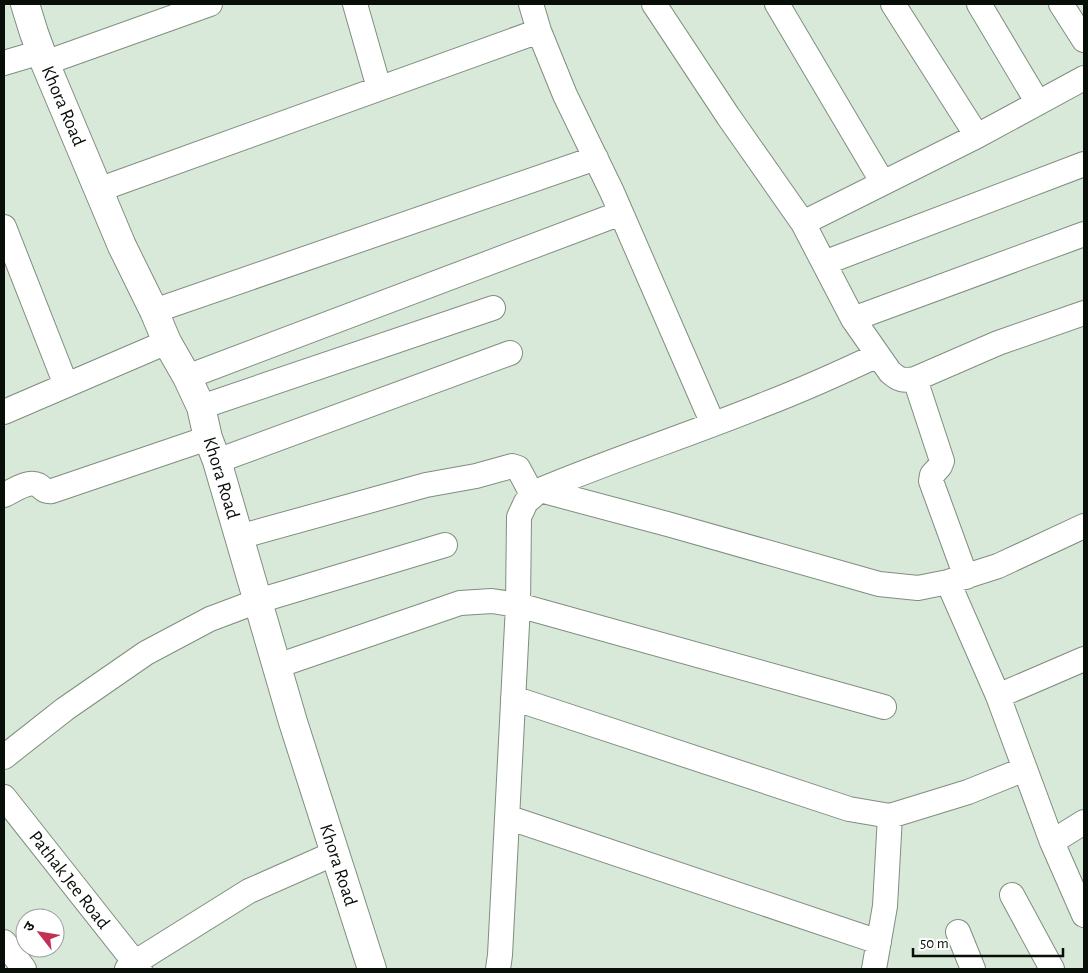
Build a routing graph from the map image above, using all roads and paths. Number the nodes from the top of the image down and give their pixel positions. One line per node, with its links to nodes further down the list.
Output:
1 (25, 4): 12 (street, Khora Road)
2 (210, 4): 12 (street)
3 (355, 4): 15 (street)
4 (531, 4): 10 (street)
5 (654, 4): 23 (street)
6 (777, 4): 20 (street)
7 (893, 4): 17 (street)
8 (979, 4): 16 (street)
9 (1061, 4): 11 (street)
10 (539, 31): 15 (street); 18 (street)
11 (1084, 40)
12 (43, 58): 13 (street); 21 (street, Khora Road)
13 (4, 63)
14 (1084, 78): 16 (street)
15 (379, 88): 21 (street)
16 (1038, 103): 17 (street)
17 (978, 136): 20 (street)
18 (596, 158): 22 (street); 28 (street)
19 (1084, 164): 26 (street)
20 (884, 182): 23 (street)
21 (98, 190): 28 (street, Khora Road)
22 (621, 212): 34 (street); 39 (street)
23 (803, 223): 26 (street)
24 (4, 227): 36 (street)
25 (1084, 234): 30 (street)
26 (824, 263): 30 (street)
27 (493, 308): 38 (street)
28 (154, 311): 31 (street, Khora Road)
29 (1084, 313): 35 (street)
30 (853, 319): 33 (street)
31 (167, 342): 34 (street, Khora Road); 36 (street)
32 (510, 353): 40 (street)
33 (878, 355): 35 (street); 39 (street)
34 (187, 377): 38 (street, Khora Road)
35 (914, 379): 46 (street)
36 (66, 385): 37 (street)
37 (6, 405)
38 (201, 407): 40 (street, Khora Road)
39 (713, 424): 41 (street)
40 (212, 450): 42 (street); 44 (street, Khora Road)
41 (537, 493): 44 (street); 46 (street); 48 (street)
42 (4, 495)
43 (1084, 526): 46 (street)
44 (239, 537): 47 (street, Khora Road)
45 (445, 545): 47 (street)
46 (957, 580): 51 (street)
47 (258, 602): 50 (street, Khora Road); 54 (street)
48 (518, 605): 50 (street); 52 (street); 53 (street)
49 (1084, 659): 51 (street)
50 (277, 666): 61 (street, Khora Road)
51 (998, 696): 55 (street)
52 (513, 698): 57 (street); 58 (street)
53 (884, 707)
54 (4, 757)
55 (1025, 769): 57 (street); 60 (street)
56 (4, 797): 67 (street, Pathak Jee Road)
57 (890, 816): 66 (street)
58 (507, 817): 66 (street); 70 (street)
59 (1084, 822): 60 (street)
60 (1052, 842): 63 (street)
61 (335, 853): 67 (street); 69 (street, Khora Road)
62 (1012, 895): 73 (street)
63 (1084, 915)
64 (958, 932): 72 (street)
65 (4, 942): 68 (street)
66 (879, 942): 71 (street)
67 (133, 967)
68 (24, 969)
69 (372, 969)
70 (498, 969)
71 (874, 969)
72 (974, 969)
73 (1052, 969)

